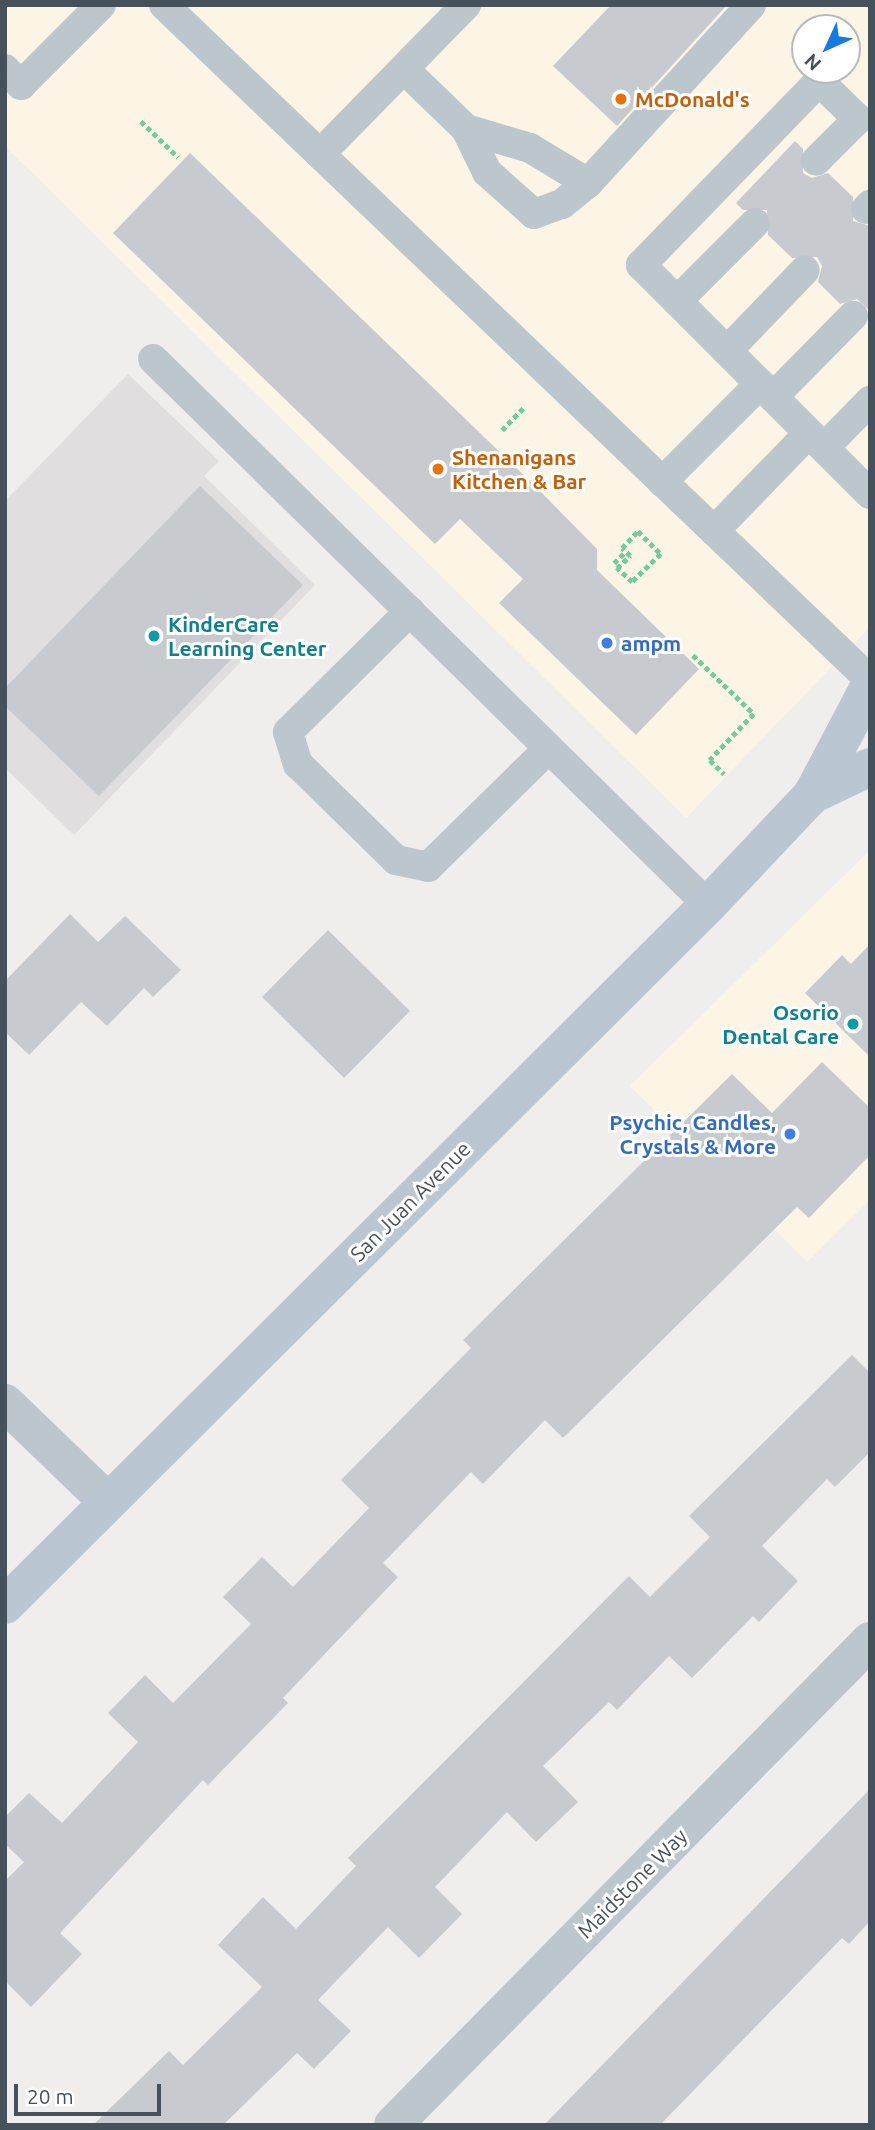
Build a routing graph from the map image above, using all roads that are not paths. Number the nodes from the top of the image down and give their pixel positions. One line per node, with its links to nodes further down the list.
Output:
1 (101, 5): 5 (lane)
2 (164, 5): 9 (lane)
3 (466, 5): 6 (lane)
4 (751, 5): 11 (lane)
5 (5, 69)
6 (404, 69): 8 (lane); 9 (lane)
7 (866, 119): 10 (lane); 14 (lane)
8 (466, 129): 11 (lane); 11 (lane)
9 (320, 154): 21 (lane)
10 (816, 161)
11 (588, 183)
12 (755, 223): 14 (lane)
13 (805, 270): 16 (lane)
14 (677, 301): 16 (lane)
15 (853, 316): 18 (lane)
16 (727, 351): 18 (lane)
17 (153, 359): 24 (lane)
18 (766, 391): 20 (lane); 21 (lane)
19 (870, 401): 20 (lane)
20 (817, 441): 22 (lane); 23 (lane)
21 (662, 482): 23 (lane)
22 (870, 494)
23 (713, 531): 25 (lane)
24 (410, 611): 26 (lane); 26 (lane)
25 (870, 683): 28 (main road, San Juan Avenue)
26 (548, 749): 29 (lane)
27 (870, 767): 28 (main road, San Juan Avenue)
28 (812, 795): 29 (main road, San Juan Avenue)
29 (708, 905): 31 (main road, San Juan Avenue)
30 (5, 1403): 31 (street)
31 (107, 1501): 32 (main road, San Juan Avenue)
32 (5, 1605)
33 (870, 1641): 34 (street, Maidstone Way)
34 (393, 2125)

